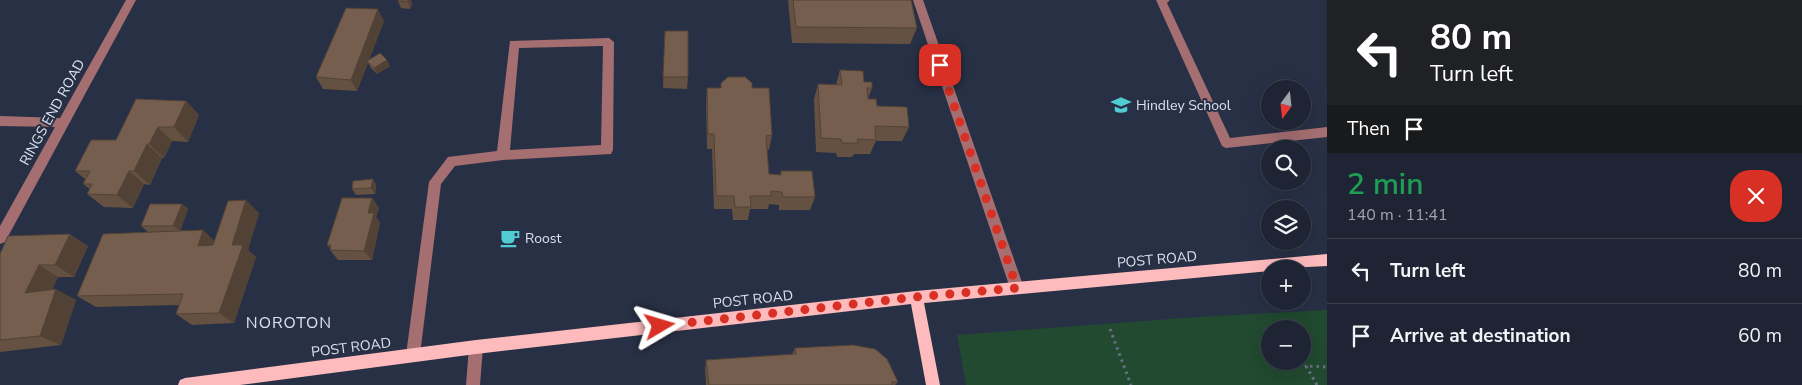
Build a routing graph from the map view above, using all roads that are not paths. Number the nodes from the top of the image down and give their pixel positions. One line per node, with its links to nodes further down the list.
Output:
1 (131, 0): 5 (street, RINGS END ROAD)
2 (918, 0): 10 (street)
3 (1165, 0): 6 (street)
4 (0, 121): 5 (street)
5 (63, 123): 8 (street, RINGS END ROAD)
6 (1327, 132)
7 (503, 156): 7 (street); 13 (street)
8 (0, 238)
9 (1327, 260): 10 (main road, POST ROAD)
10 (1017, 288): 11 (main road, POST ROAD)
11 (916, 297): 12 (main road, POST ROAD); 16 (main road)
12 (476, 347): 13 (main road, POST ROAD); 15 (street)
13 (414, 355): 14 (main road, POST ROAD)
14 (185, 385)
15 (473, 385)
16 (933, 385)

